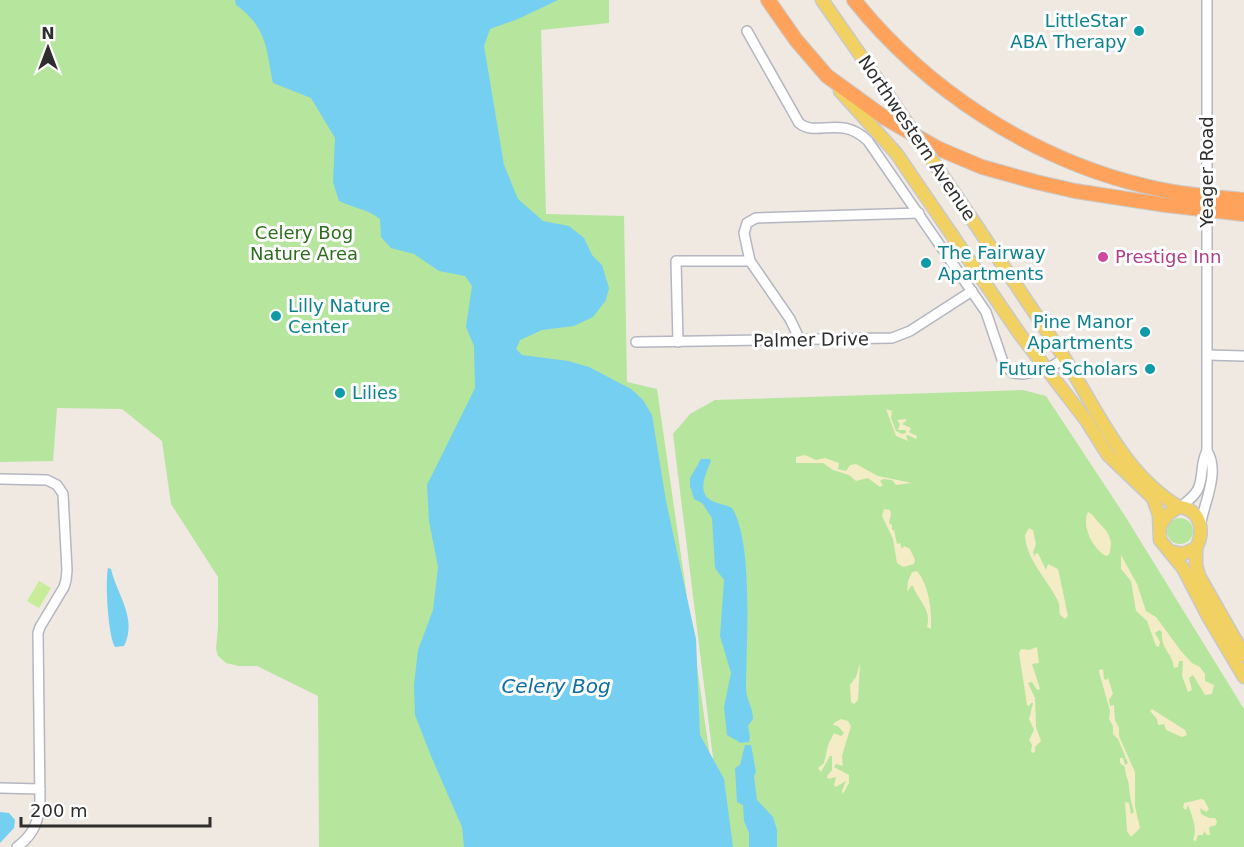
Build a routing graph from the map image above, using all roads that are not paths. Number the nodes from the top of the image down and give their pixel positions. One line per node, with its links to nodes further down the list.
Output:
1 (768, 0): 6 (highway)
2 (822, 0): 18 (main road, Northwestern Avenue, bridge)
3 (854, 0): 8 (highway)
4 (1207, 0): 8 (street, Yeager Road)
5 (747, 31): 9 (street)
6 (827, 76): 8 (highway); 19 (main road, Northwestern Avenue)
7 (1244, 200): 8 (highway)
8 (1206, 204): 10 (highway); 16 (street, Yeager Road)
9 (919, 213): 11 (street); 12 (street)
10 (1244, 214)
11 (750, 261): 13 (street); 15 (street)
12 (972, 291): 13 (street, Palmer Drive); 19 (street)
13 (800, 340): 15 (street, Palmer Drive)
14 (636, 342): 15 (street, Palmer Drive)
15 (678, 342)
16 (1208, 356): 17 (street); 20 (street, Yeager Road)
17 (1244, 356)
18 (1064, 359): 19 (street); 22 (main road, Northwestern Avenue)
19 (1047, 369): 24 (main road, Northwestern Avenue)
20 (1207, 451): 22 (street, Yeager Road); 23 (street, Yeager Road)
21 (0, 479): 30 (street)
22 (1180, 507): 23 (main road); 24 (main road)
23 (1201, 522): 25 (main road)
24 (1160, 526): 26 (main road)
25 (1196, 548): 26 (main road); 27 (main road)
26 (1169, 550): 27 (main road)
27 (1241, 658): 28 (main road)
28 (1244, 677)
29 (0, 788): 30 (street)
30 (40, 789): 31 (street)
31 (17, 847)

